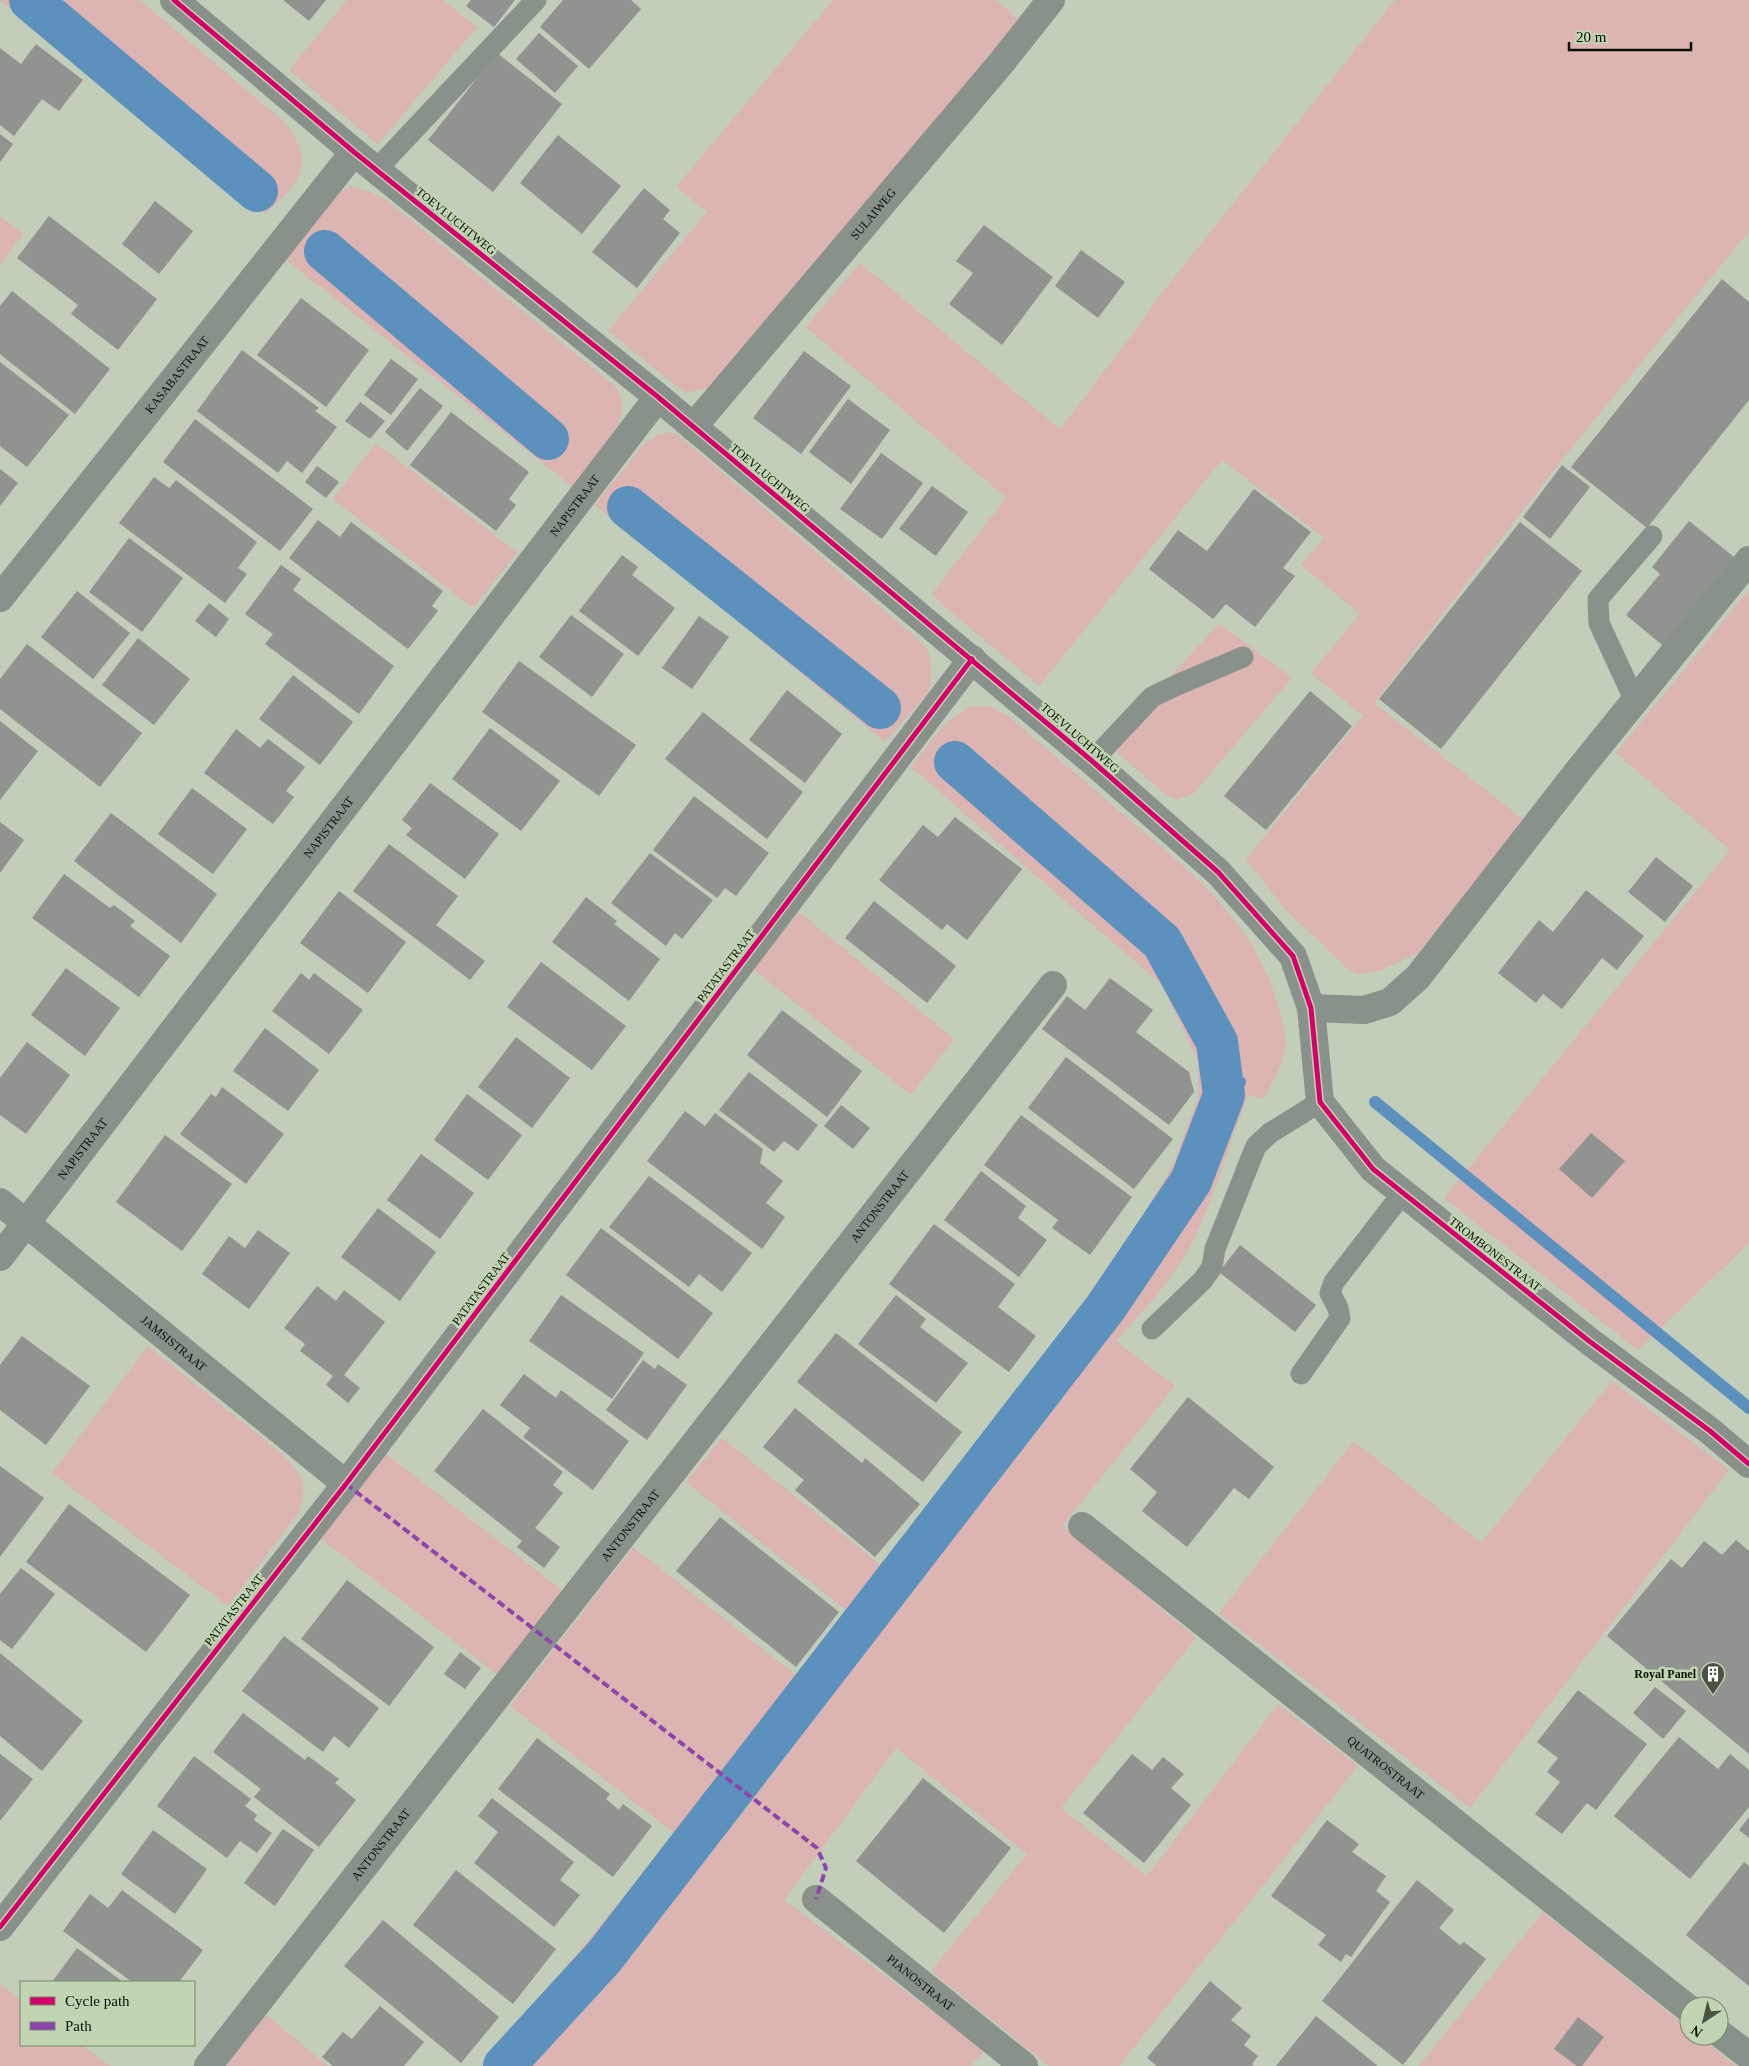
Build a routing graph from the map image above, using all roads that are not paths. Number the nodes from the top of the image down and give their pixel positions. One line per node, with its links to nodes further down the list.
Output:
1 (174, 0): 4 (street, TOEVLUCHTWEG)
2 (536, 0): 5 (lane)
3 (1051, 0): 7 (street, SULAIWEG)
4 (354, 152): 5 (street, TOEVLUCHTWEG); 10 (street, KASABASTRAAT)
5 (376, 170): 6 (street, TOEVLUCHTWEG)
6 (658, 397): 7 (street, TOEVLUCHTWEG); 20 (street, NAPISTRAAT)
7 (693, 427): 12 (street, TOEVLUCHTWEG)
8 (1652, 536): 13 (lane)
9 (1749, 560): 13 (street)
10 (0, 598)
11 (1243, 657): 14 (lane)
12 (972, 659): 14 (street, TOEVLUCHTWEG); 25 (street, PATATASTRAAT)
13 (1635, 701): 16 (street)
14 (1092, 761): 16 (street, TOEVLUCHTWEG)
15 (1053, 985): 32 (street, ANTONSTRAAT)
16 (1310, 1008): 17 (street)
17 (1320, 1102): 18 (street, TROMBONESTRAAT); 22 (lane)
18 (1402, 1194): 23 (lane); 24 (street, TROMBONESTRAAT)
19 (0, 1202): 20 (street, JAMSISTRAAT)
20 (26, 1222): 21 (street, NAPISTRAAT); 25 (street, JAMSISTRAAT)
21 (0, 1257)
22 (1152, 1329)
23 (1302, 1374)
24 (1749, 1464)
25 (346, 1484): 28 (street, PATATASTRAAT)
26 (1082, 1526): 29 (street, QUATROSTRAAT)
27 (816, 1899): 33 (street, PIANOSTRAAT)
28 (0, 1927)
29 (1679, 2001)
30 (1729, 2040): 31 (street)
31 (1749, 2056)
32 (208, 2066)
33 (1024, 2066)

